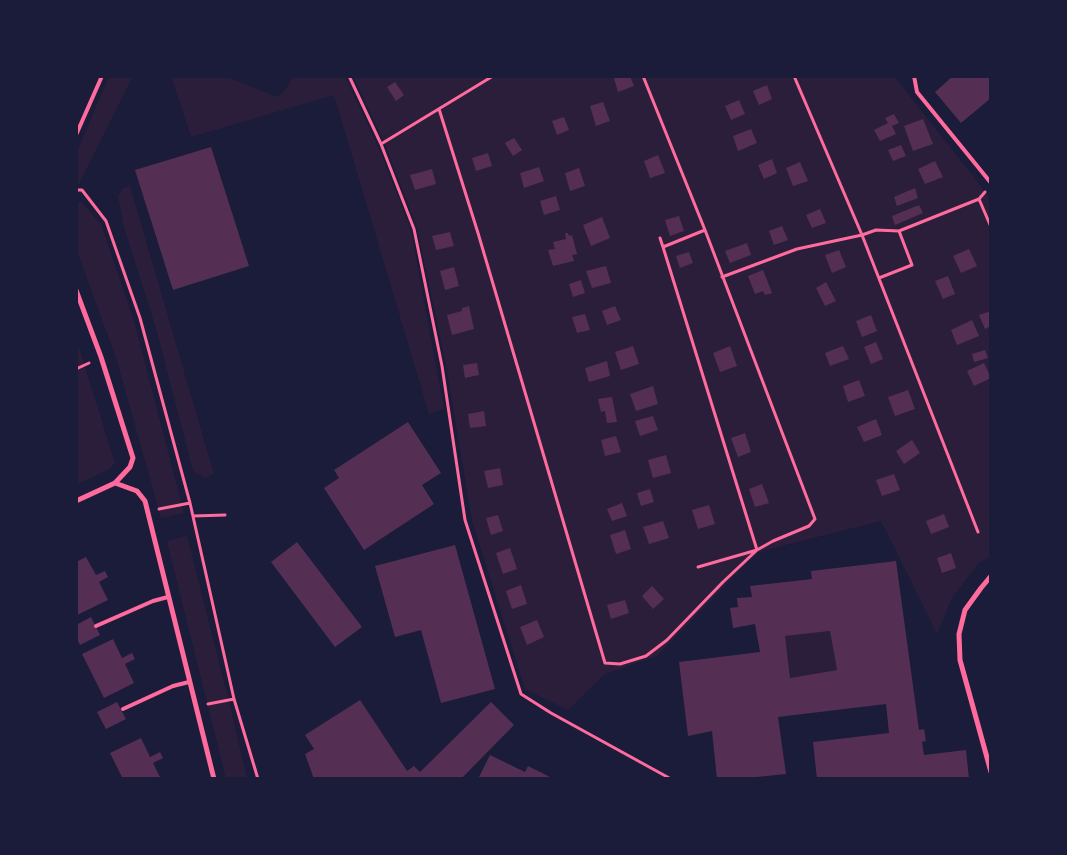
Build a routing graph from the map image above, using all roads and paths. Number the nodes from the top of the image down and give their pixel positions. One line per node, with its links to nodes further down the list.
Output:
1 (102, 76): 8 (lane)
2 (349, 76): 9 (path)
3 (493, 76): 7 (path)
4 (643, 76): 14 (path)
5 (794, 76): 16 (path)
6 (914, 76): 10 (lane)
7 (439, 109): 9 (path); 31 (path)
8 (76, 135)
9 (381, 144): 43 (path)
10 (991, 185): 12 (path)
11 (76, 190): 26 (path)
12 (979, 199): 13 (path); 15 (path)
13 (991, 228)
14 (705, 230): 18 (path); 19 (path)
15 (899, 231): 16 (path); 20 (path)
16 (862, 235): 19 (path); 20 (path)
17 (660, 238): 18 (path)
18 (662, 247): 31 (path)
19 (722, 277): 31 (path)
20 (879, 278): 30 (path)
21 (76, 290): 24 (street)
22 (86, 364): 23 (path)
23 (76, 369)
24 (115, 483): 25 (street); 27 (street)
25 (76, 501)
26 (190, 503): 27 (path); 29 (path)
27 (148, 512): 34 (street)
28 (226, 515): 29 (path)
29 (193, 516): 37 (path)
30 (978, 532)
31 (757, 550): 32 (path)
32 (698, 567)
33 (991, 576): 40 (street)
34 (168, 597): 35 (lane); 36 (street)
35 (96, 626)
36 (189, 682): 38 (street); 39 (lane)
37 (234, 699): 38 (path); 42 (path)
38 (196, 706): 41 (street)
39 (123, 709)
40 (991, 772)
41 (214, 779)
42 (258, 779)
43 (671, 779)

